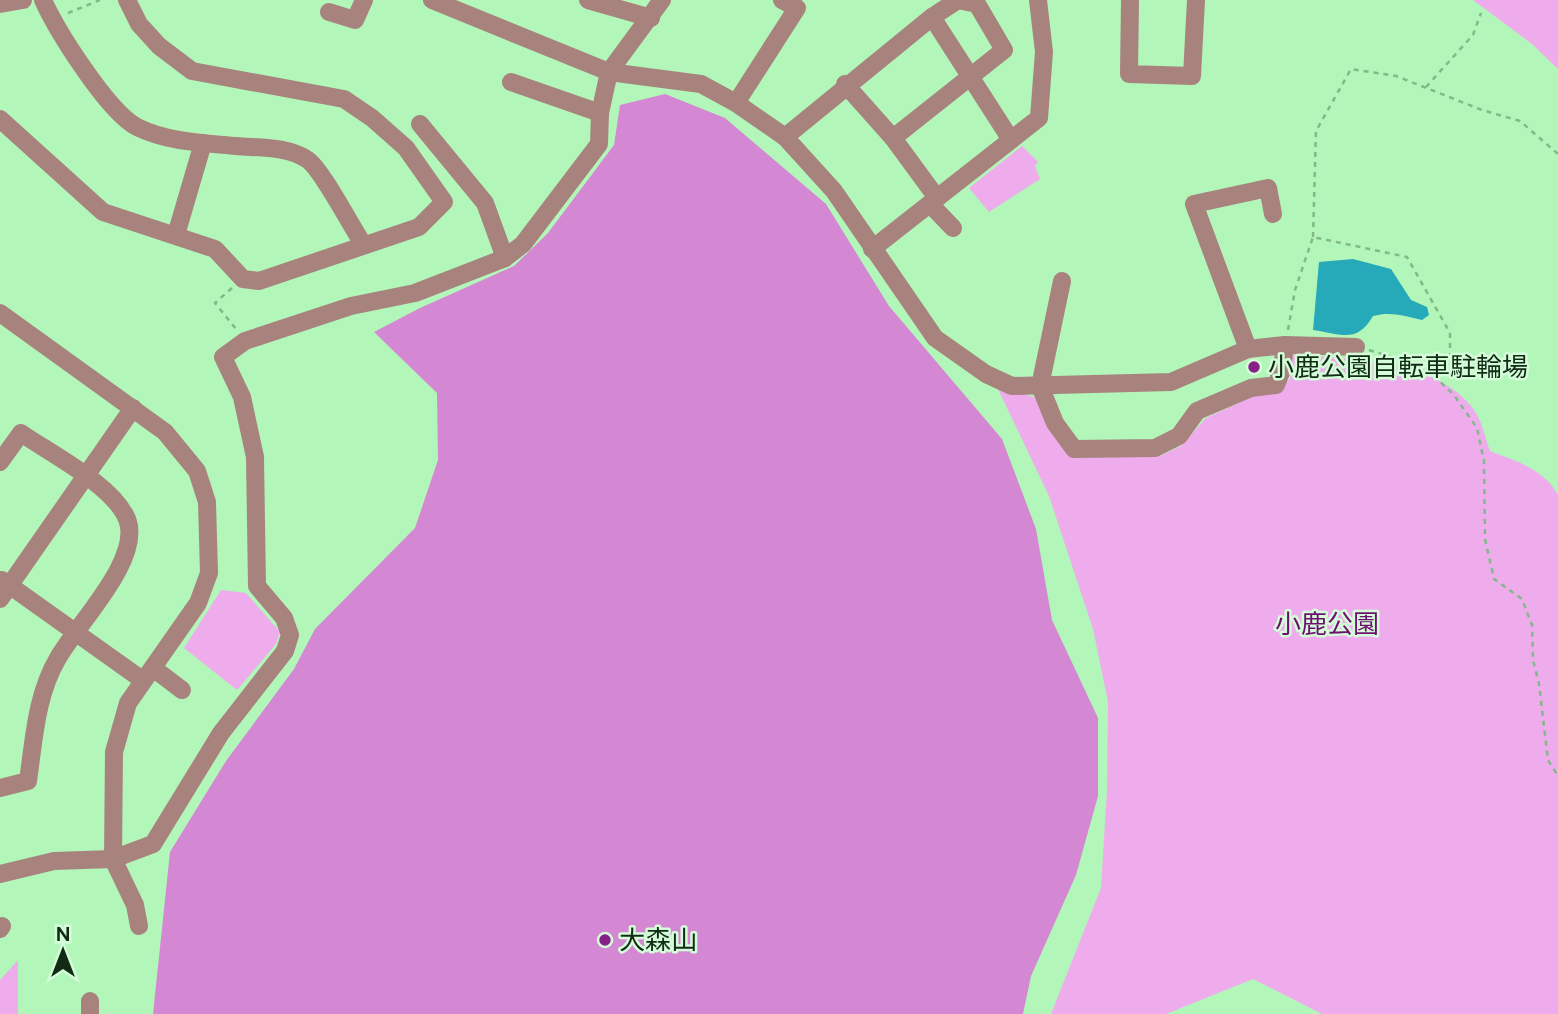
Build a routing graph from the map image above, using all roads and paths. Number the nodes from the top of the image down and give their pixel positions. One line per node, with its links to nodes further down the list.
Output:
1 (23, 0): 13 (street)
2 (43, 0): 18 (street)
3 (100, 0): 18 (path)
4 (127, 0): 38 (street)
5 (364, 0): 14 (street)
6 (588, 0): 17 (street)
7 (662, 0): 17 (street)
8 (782, 0): 24 (street)
9 (1038, 0): 30 (street)
10 (1130, 0): 11 (street)
11 (1196, 0)
12 (435, 1): 19 (street)
13 (0, 4)
14 (329, 12)
15 (1480, 13): 23 (path)
16 (932, 17): 20 (street); 20 (street); 22 (street)
17 (651, 18): 19 (street)
18 (52, 20): 31 (street)
19 (609, 72): 24 (street); 25 (street)
20 (971, 77): 29 (street); 30 (street)
21 (511, 82): 25 (street)
22 (845, 84): 28 (street); 29 (street)
23 (1426, 87): 32 (path); 37 (path)
24 (736, 103): 28 (street)
25 (600, 113): 40 (street)
26 (0, 119): 36 (street)
27 (420, 124): 40 (street)
28 (785, 137): 39 (street)
29 (893, 138): 33 (street)
30 (1011, 140): 33 (street)
31 (203, 143): 36 (street); 38 (street)
32 (1558, 154)
33 (934, 201): 35 (street); 39 (street)
34 (1273, 214): 47 (street)
35 (953, 228)
36 (176, 235): 41 (street)
37 (1313, 237): 45 (path); 48 (path)
38 (363, 244): 41 (street)
39 (872, 249): 49 (street)
40 (505, 258): 44 (street)
41 (243, 279): 44 (path)
42 (1062, 281): 49 (street)
43 (1, 315): 50 (street)
44 (245, 341): 59 (street)
45 (1285, 345): 46 (street); 47 (street); 49 (street)
46 (1356, 347): 48 (path)
47 (1248, 349): 49 (street)
48 (1434, 376): 57 (path)
49 (1040, 386)
50 (133, 408): 52 (street); 55 (street)
51 (0, 462): 52 (street)
52 (87, 479): 53 (street); 54 (street)
53 (3, 587): 54 (street)
54 (77, 631): 55 (street); 58 (street)
55 (147, 674): 56 (street); 59 (street)
56 (182, 690)
57 (1558, 776)
58 (0, 788)
59 (113, 859): 60 (street); 61 (street)
60 (0, 874)
61 (139, 926)

